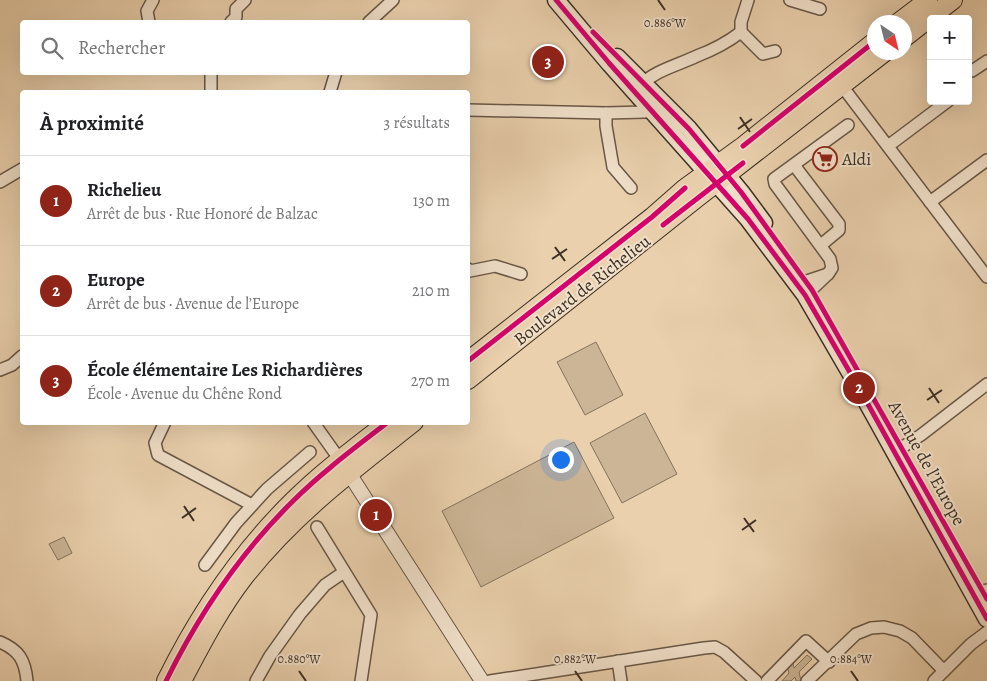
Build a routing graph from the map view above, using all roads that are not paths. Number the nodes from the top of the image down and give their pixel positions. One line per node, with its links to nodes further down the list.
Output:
1 (153, 0): 13 (street)
2 (245, 0): 10 (street)
3 (393, 0): 15 (street)
4 (556, 0): 26 (main road)
5 (561, 0): 26 (main road)
6 (748, 0): 16 (street)
7 (790, 0): 11 (street)
8 (928, 0): 12 (main road)
9 (953, 0): 17 (main road)
10 (232, 4): 14 (street)
11 (820, 10)
12 (908, 15)
13 (149, 20)
14 (233, 20)
15 (371, 20)
16 (741, 32): 19 (street); 26 (street)
17 (912, 32)
18 (867, 48): 38 (main road)
19 (775, 52)
20 (875, 60): 25 (main road, Boulevard de Richelieu)
21 (987, 61): 22 (street)
22 (972, 71)
23 (211, 75): 27 (street)
24 (335, 75): 28 (street)
25 (842, 86): 34 (street); 38 (main road, Boulevard de Richelieu)
26 (638, 87): 29 (main road)
27 (211, 90)
28 (331, 90)
29 (654, 103): 32 (street); 38 (main road)
30 (943, 105): 34 (street)
31 (470, 110): 32 (street)
32 (606, 113): 40 (street)
33 (848, 125): 36 (street)
34 (888, 146): 41 (street)
35 (987, 160): 41 (street)
36 (794, 165): 42 (street); 42 (street)
37 (20, 170): 39 (street)
38 (713, 175): 45 (main road, Avenue de l’Europe); 47 (main road, Avenue de l’Europe); 49 (main road, Boulevard de Richelieu); 51 (main road, Boulevard de Richelieu)
39 (0, 182)
40 (631, 188)
41 (930, 202): 46 (street)
42 (820, 245): 47 (street)
43 (470, 271): 44 (street)
44 (521, 274)
45 (790, 274): 47 (street); 57 (main road, Avenue de l’Europe)
46 (987, 276)
47 (809, 285): 57 (main road, Avenue de l’Europe)
48 (20, 358): 50 (street)
49 (470, 359)
50 (0, 370)
51 (470, 378)
52 (987, 384): 57 (street)
53 (164, 425): 60 (street)
54 (315, 425): 59 (street)
55 (385, 425): 59 (main road)
56 (409, 425): 59 (main road)
57 (899, 450): 64 (main road, Avenue de l’Europe); 65 (main road, Avenue de l’Europe)
58 (310, 452): 60 (street)
59 (344, 466): 72 (main road); 73 (main road); 76 (street)
60 (252, 506): 62 (street)
61 (317, 527): 63 (street)
62 (205, 565)
63 (344, 572): 74 (street); 75 (street)
64 (986, 593)
65 (987, 619)
66 (987, 632): 70 (street)
67 (0, 642): 71 (street)
68 (618, 661): 77 (street); 78 (street); 79 (street)
69 (829, 662): 70 (street); 80 (street); 81 (street)
70 (944, 671): 82 (street)
71 (27, 681)
72 (166, 681)
73 (182, 681)
74 (256, 681)
75 (361, 681)
76 (482, 681)
77 (490, 681)
78 (621, 681)
79 (756, 681)
80 (767, 681)
81 (807, 681)
82 (934, 681)

